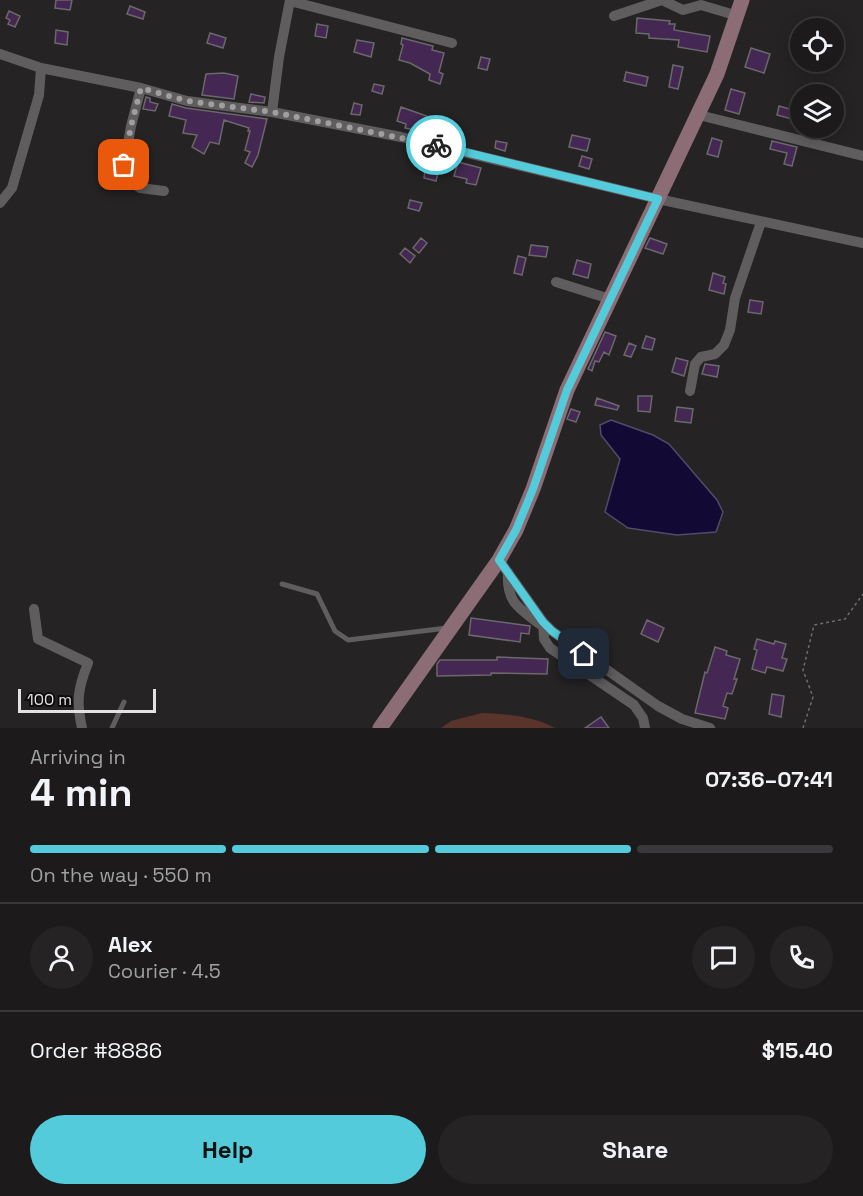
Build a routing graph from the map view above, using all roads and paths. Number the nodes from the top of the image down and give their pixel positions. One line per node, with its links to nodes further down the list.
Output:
1 (290, 0): 5 (street); 9 (street)
2 (742, 0): 4 (street)
3 (614, 16): 4 (street)
4 (738, 16): 10 (street)
5 (452, 43)
6 (0, 54): 7 (street)
7 (41, 68): 8 (street); 14 (street)
8 (141, 88): 9 (street); 12 (street)
9 (272, 112): 13 (street)
10 (699, 115): 11 (street); 13 (street)
11 (863, 156)
12 (164, 191)
13 (658, 199): 15 (street); 18 (street)
14 (0, 203)
15 (761, 222): 16 (street); 19 (street)
16 (863, 243)
17 (556, 282): 18 (street)
18 (610, 299): 20 (street)
19 (690, 391)
20 (503, 566): 24 (street); 25 (street)
21 (282, 584): 25 (lane)
22 (863, 594): 32 (path)
23 (34, 609): 27 (street)
24 (546, 626): 30 (street); 31 (street)
25 (451, 628): 29 (street)
26 (124, 702): 28 (lane)
27 (82, 728)
28 (112, 728)
29 (380, 728)
30 (645, 728)
31 (710, 728)
32 (803, 728)

